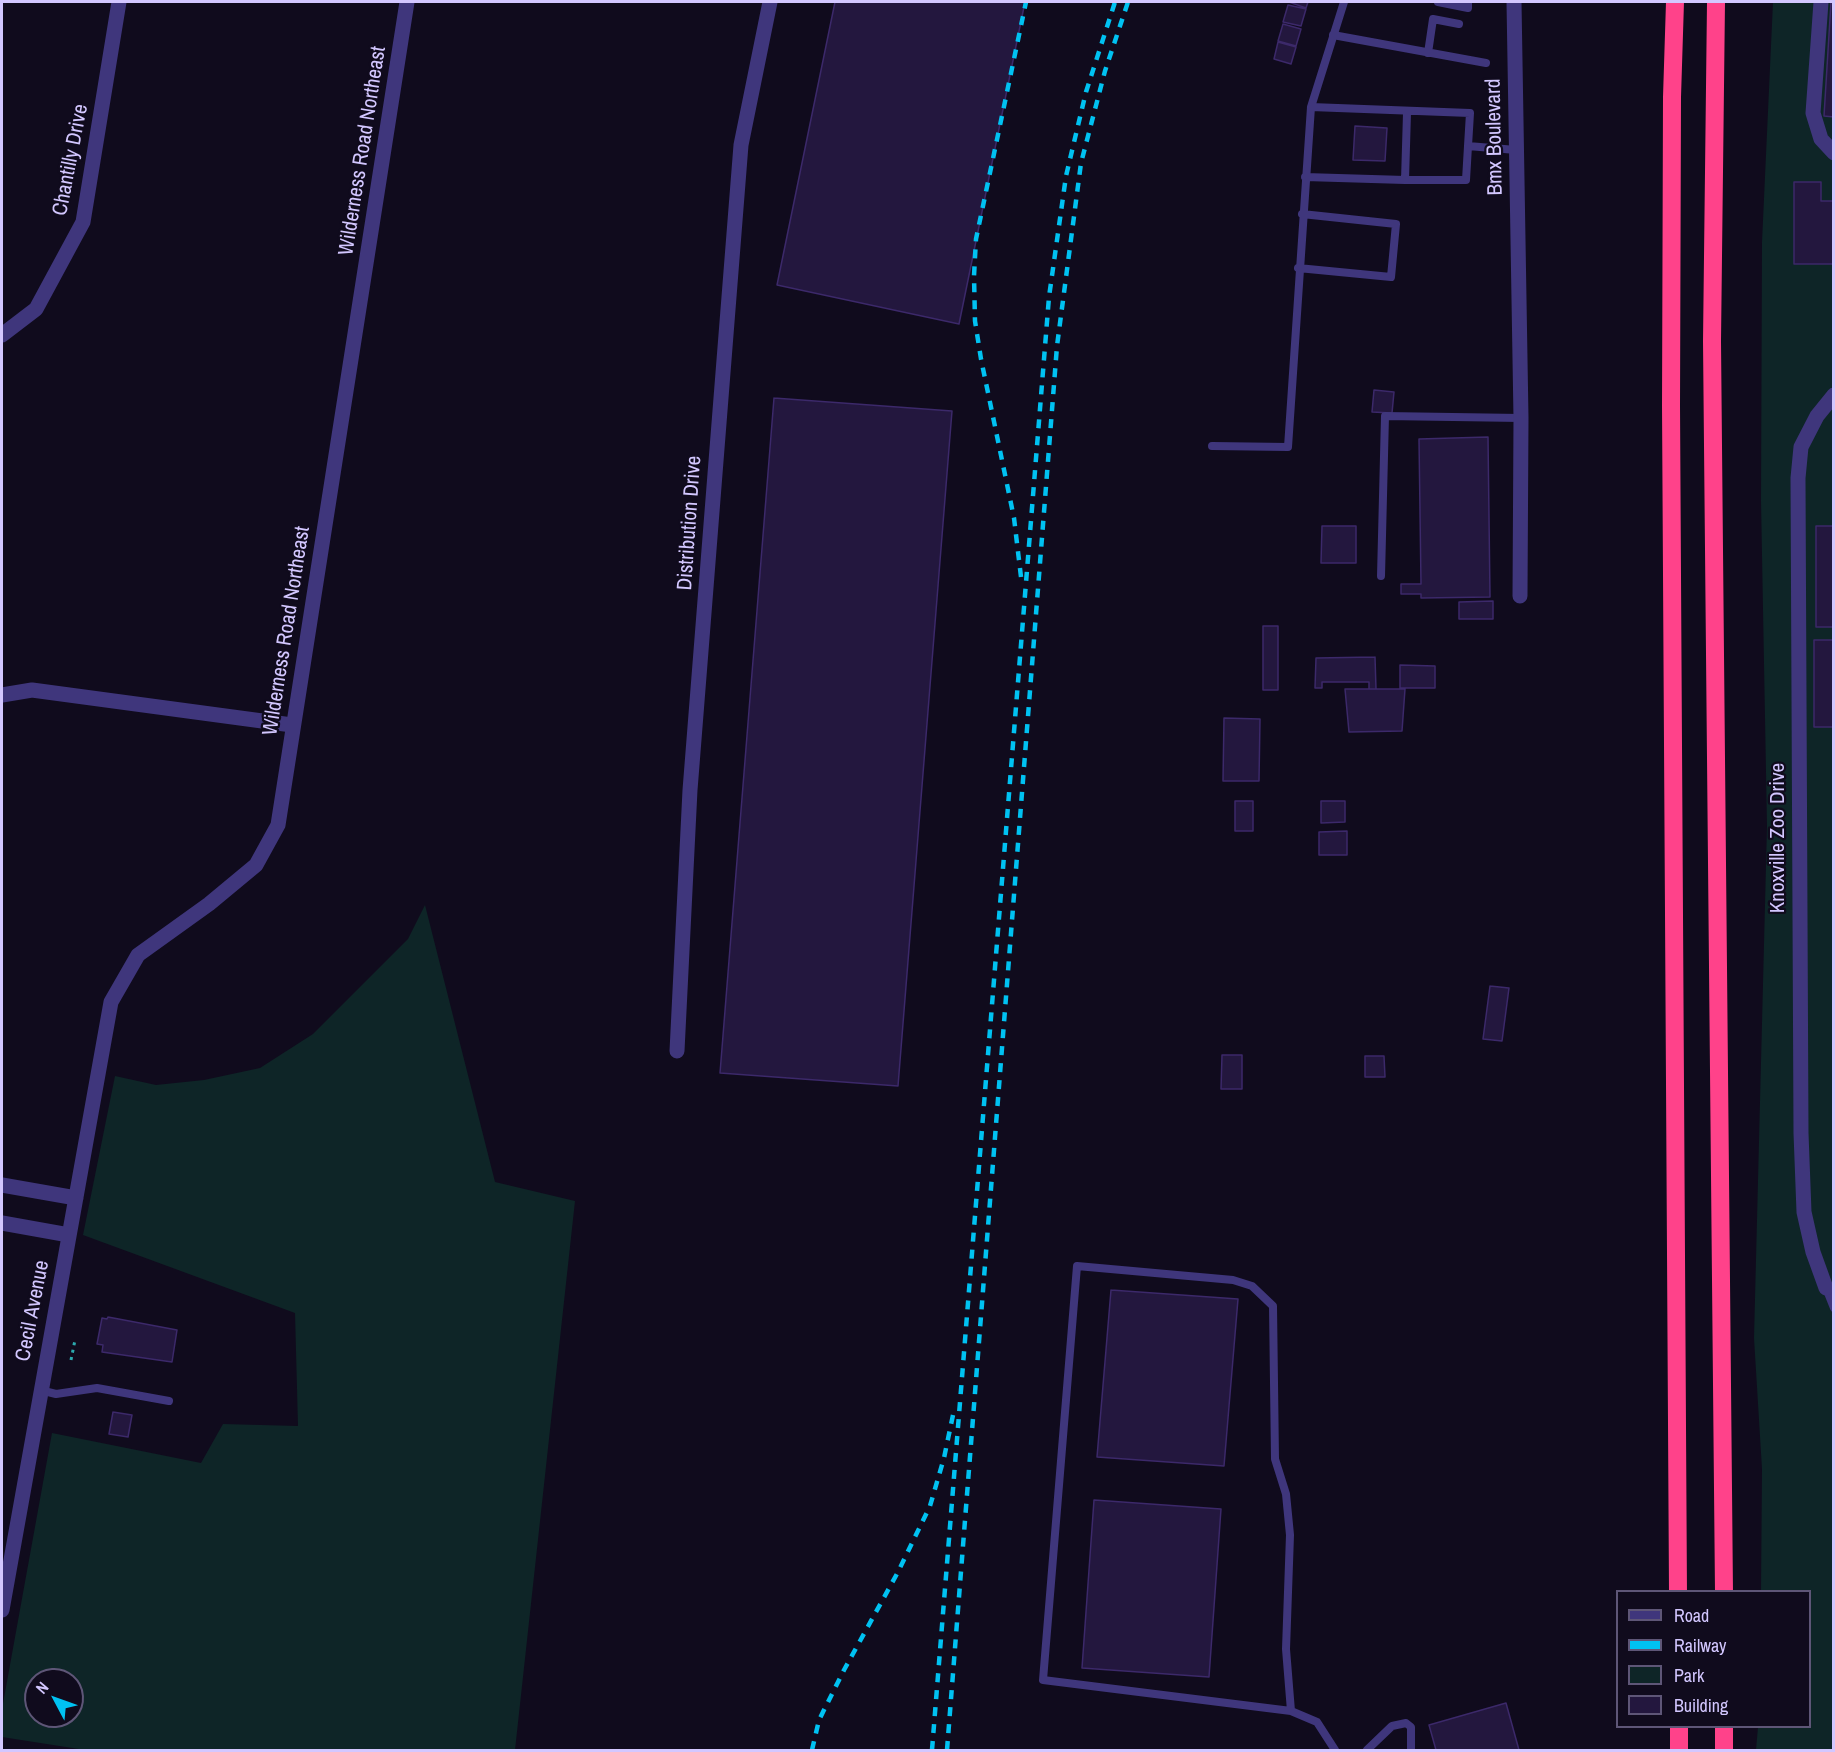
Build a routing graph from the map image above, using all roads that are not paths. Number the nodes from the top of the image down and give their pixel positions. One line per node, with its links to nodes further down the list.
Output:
1 (119, 2): 24 (street, Chantilly Drive)
2 (407, 2): 31 (street, Wilderness Road Northeast)
3 (770, 2): 32 (street, Distribution Drive)
4 (1344, 2): 12 (lane)
5 (1438, 2): 6 (lane)
6 (1468, 2)
7 (1514, 2): 18 (street, Bmx Boulevard)
8 (1675, 2): 41 (highway)
9 (1716, 2): 42 (highway)
10 (1821, 2): 19 (street)
11 (1460, 24): 13 (lane)
12 (1333, 35): 13 (lane); 15 (lane)
13 (1428, 53): 14 (lane)
14 (1486, 63)
15 (1311, 107): 16 (lane); 20 (lane)
16 (1407, 113): 17 (lane); 21 (lane)
17 (1468, 146): 18 (lane); 21 (lane)
18 (1516, 150): 26 (street, Bmx Boulevard)
19 (1833, 153)
20 (1305, 177): 21 (lane); 22 (lane)
21 (1405, 180)
22 (1302, 214): 23 (lane); 23 (lane)
23 (1298, 268): 27 (lane)
24 (2, 335)
25 (1833, 395): 37 (street, Knoxville Zoo Drive)
26 (1521, 418): 28 (lane); 29 (street, Bmx Boulevard)
27 (1212, 446)
28 (1381, 576)
29 (1520, 596)
30 (2, 695): 31 (street)
31 (292, 724): 34 (street, Wilderness Road Northeast)
32 (677, 1051)
33 (2, 1185): 34 (street)
34 (76, 1198): 36 (street, Cecil Avenue)
35 (2, 1223): 36 (street)
36 (69, 1235): 39 (street, Cecil Avenue)
37 (1826, 1288): 38 (lane)
38 (1833, 1308)
39 (40, 1390): 40 (lane); 43 (street, Cecil Avenue)
40 (169, 1401)
41 (1678, 1590)
42 (1724, 1590)
43 (2, 1610)
44 (1291, 1711): 44 (lane); 47 (lane)
45 (1679, 1728): 50 (highway)
46 (1724, 1728): 51 (highway)
47 (1335, 1750)
48 (1367, 1750): 49 (lane)
49 (1411, 1750)
50 (1679, 1750)
51 (1724, 1750)

